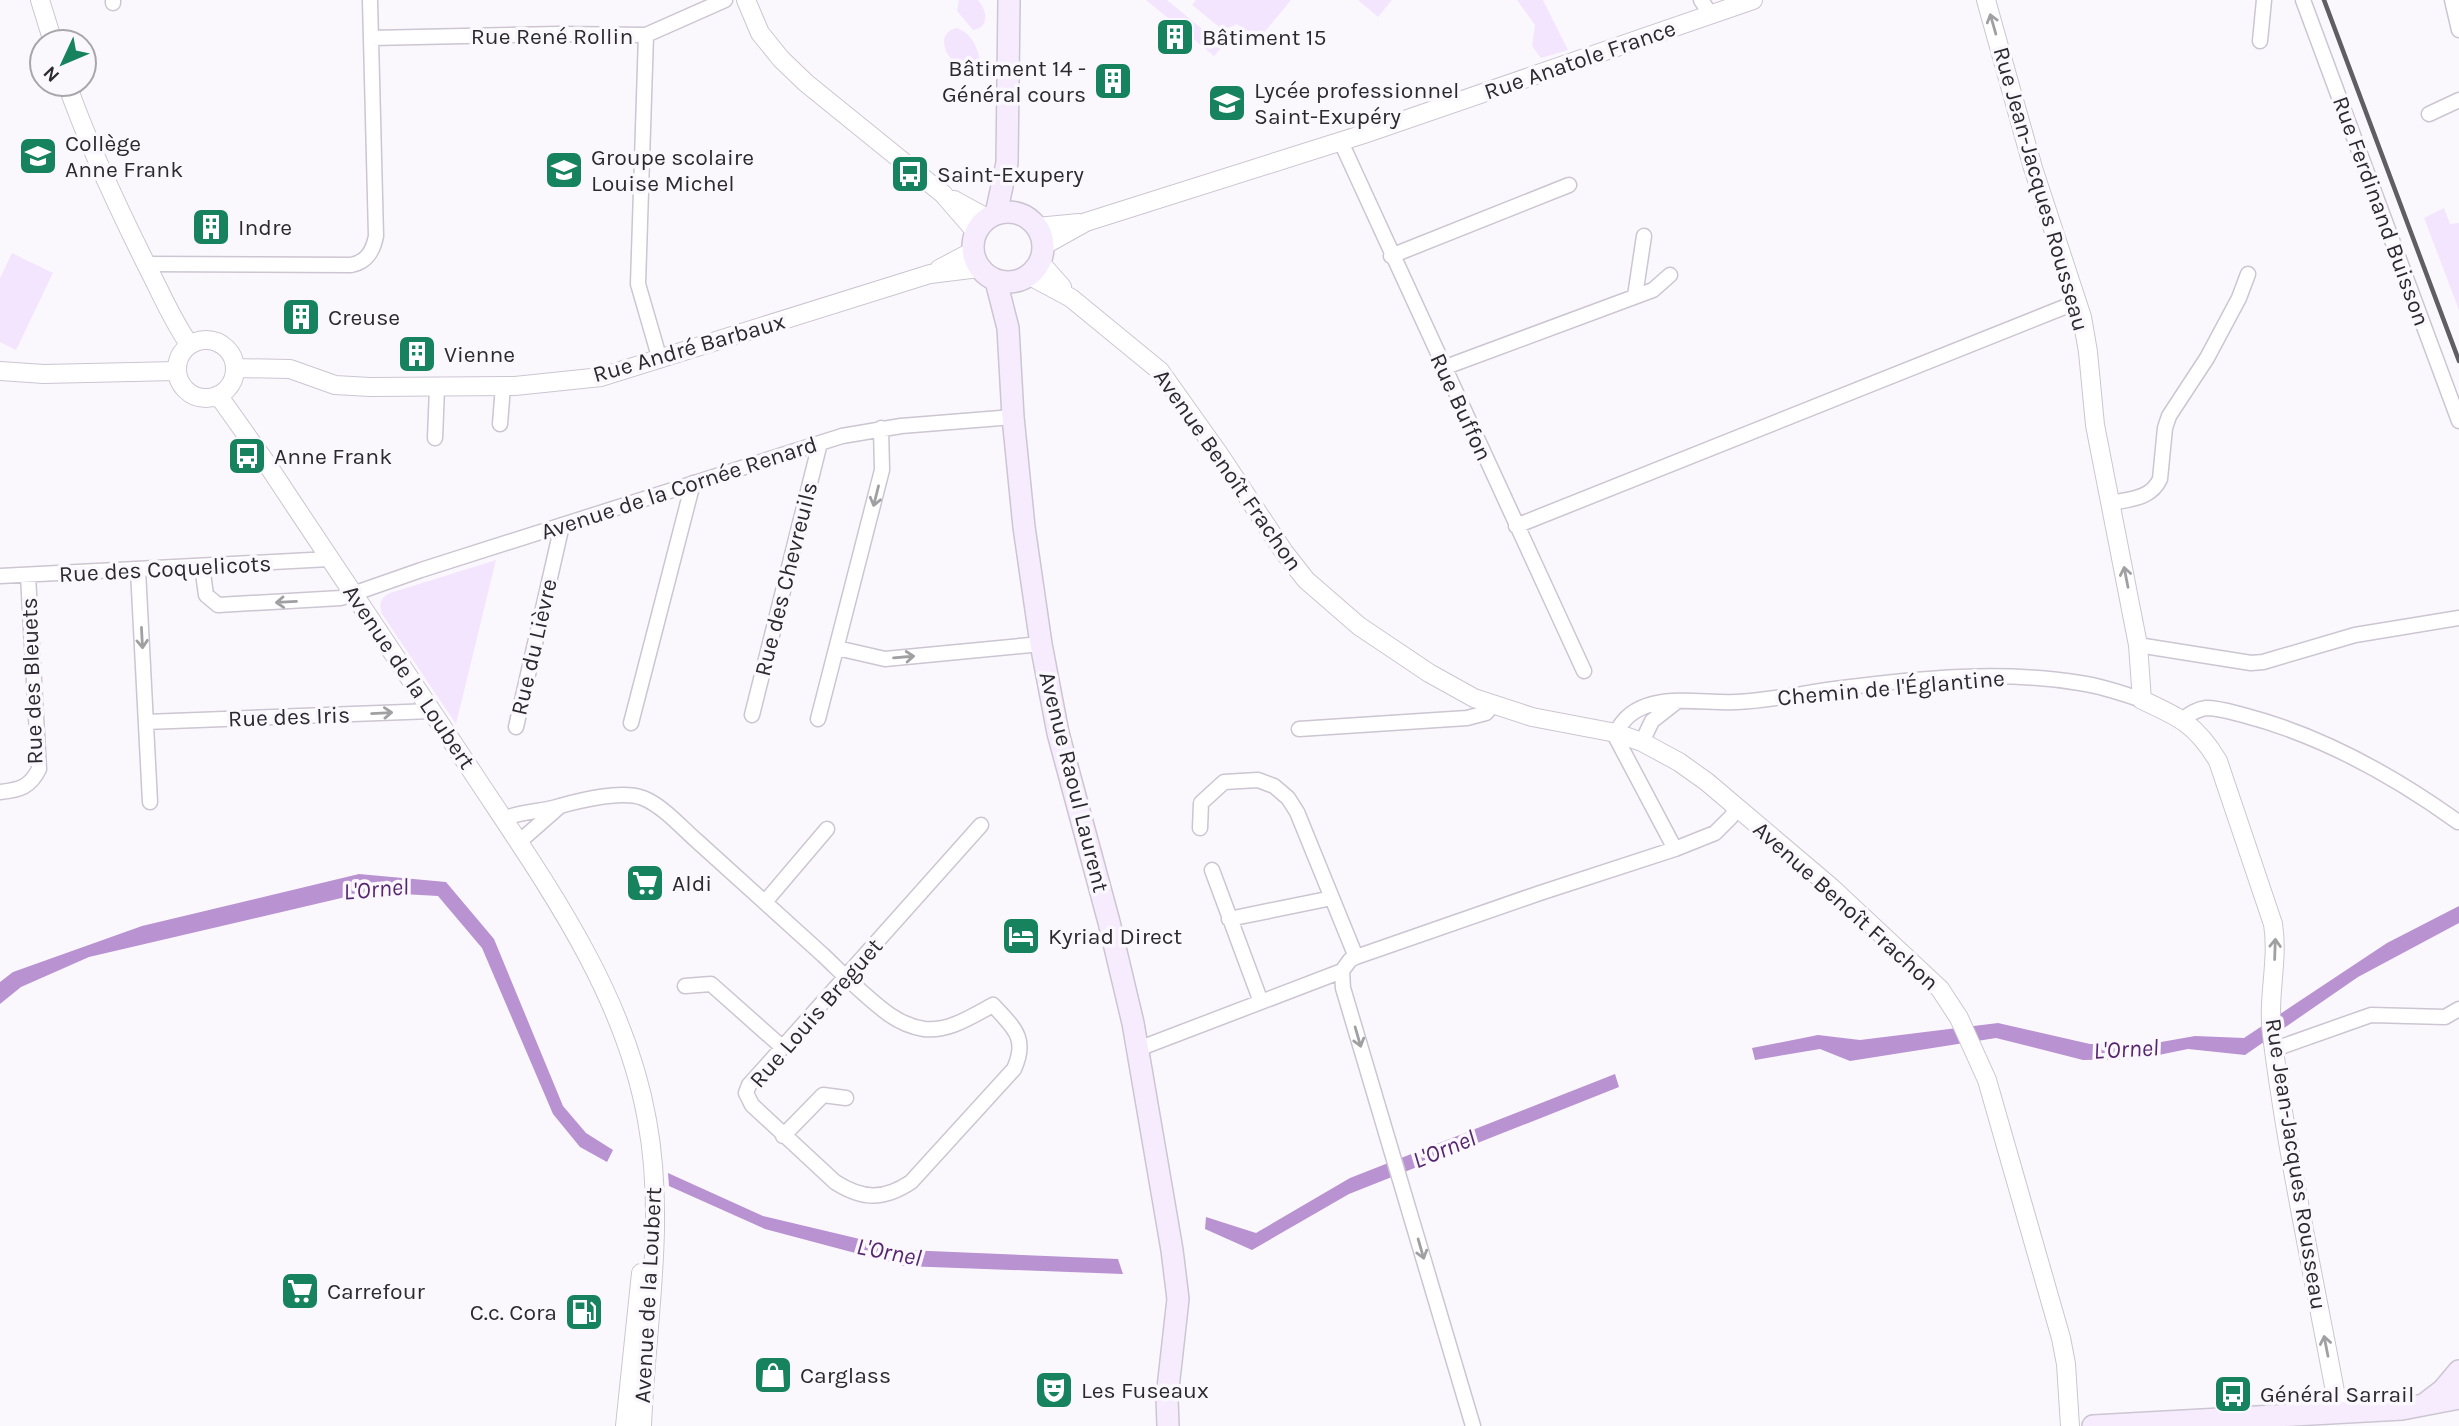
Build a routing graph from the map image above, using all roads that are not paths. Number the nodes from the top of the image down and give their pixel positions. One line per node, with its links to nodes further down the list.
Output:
1 (40, 0): 12 (street)
2 (370, 0): 15 (street)
3 (725, 0): 14 (street, Rue René Rollin)
4 (746, 0): 23 (street, Avenue Benoît Frachon)
5 (1009, 0): 23 (main road, Avenue Raoul Laurent)
6 (1753, 0): 11 (street, Rue Anatole France)
7 (1986, 0): 29 (street, Rue Jean-Jacques Rousseau, one-way to 7)
8 (2264, 0): 16 (street)
9 (2303, 0): 40 (street, Rue Ferdinand Buisson)
10 (2452, 0): 13 (street)
11 (1706, 7): 20 (street, Rue Anatole France)
12 (49, 28)
13 (2459, 30)
14 (646, 35): 15 (street, Rue René Rollin); 31 (street)
15 (371, 38): 25 (street)
16 (2260, 41)
17 (73, 98): 25 (street)
18 (2459, 100): 19 (street)
19 (2429, 114)
20 (1341, 142): 23 (street, Rue Anatole France); 24 (street, Rue Buffon)
21 (1569, 184): 24 (street)
22 (1644, 236): 28 (street)
23 (1008, 247): 31 (street, Rue André Barbaux); 39 (main road, Avenue Raoul Laurent); 62 (street, Avenue Benoît Frachon)
24 (1391, 256): 33 (street, Rue Buffon)
25 (146, 264): 30 (street)
26 (2248, 274): 46 (street)
27 (1670, 275): 28 (street)
28 (1635, 296): 33 (street)
29 (2077, 302): 46 (street, Rue Jean-Jacques Rousseau); 48 (street)
30 (189, 344): 32 (street); 35 (street)
31 (660, 360): 36 (street, Rue André Barbaux)
32 (235, 368): 37 (street, Rue André Barbaux); 38 (street)
33 (1443, 368): 48 (street, Rue Buffon)
34 (0, 371): 35 (street)
35 (176, 371): 38 (street)
36 (503, 386): 37 (street, Rue André Barbaux); 41 (street)
37 (437, 388): 43 (street)
38 (218, 395): 49 (street, Avenue de la Loubert)
39 (1013, 417): 42 (street, Avenue de la Cornée Renard); 56 (main road, Avenue Raoul Laurent)
40 (2459, 421)
41 (500, 425)
42 (881, 428): 44 (street, Avenue de la Cornée Renard); 58 (street, one-way to 58)
43 (435, 438)
44 (820, 443): 45 (street, Avenue de la Cornée Renard); 64 (street, Rue des Chevreuils)
45 (692, 484): 47 (street, Avenue de la Cornée Renard); 68 (street)
46 (2111, 503): 57 (street, Rue Jean-Jacques Rousseau, one-way to 46)
47 (562, 525): 54 (street, Avenue de la Cornée Renard); 69 (street, Rue du Lièvre)
48 (1516, 526): 59 (street, Rue Buffon)
49 (330, 559): 50 (street, Rue des Coquelicots); 54 (street, Avenue de la Loubert)
50 (202, 566): 51 (street, Rue des Coquelicots); 54 (street, Avenue de la Cornée Renard, one-way to 50)
51 (138, 569): 53 (street, Rue des Coquelicots); 67 (street, one-way to 67)
52 (0, 576): 53 (street, Rue des Coquelicots)
53 (28, 576): 73 (street, Rue des Bleuets)
54 (353, 594): 63 (street, Avenue de la Loubert)
55 (2459, 618): 57 (street)
56 (1041, 644): 58 (street, one-way to 56); 97 (main road, Avenue Raoul Laurent)
57 (2138, 645): 61 (street, Rue Jean-Jacques Rousseau)
58 (837, 648): 65 (street)
59 (1584, 671)
60 (1679, 700): 61 (street, Chemin de l'Églantine); 71 (street, Chemin de l'Églantine); 72 (street)
61 (2142, 700): 66 (street, Rue Jean-Jacques Rousseau)
62 (1492, 706): 70 (street); 71 (street, Avenue Benoît Frachon)
63 (432, 711): 67 (street, Rue des Iris, one-way to 63); 77 (street, Avenue de la Loubert)
64 (751, 715)
65 (818, 719)
66 (2183, 719): 78 (street); 95 (street, Rue Jean-Jacques Rousseau, one-way to 66)
67 (146, 722): 74 (street)
68 (631, 723)
69 (516, 727)
70 (1299, 729)
71 (1614, 733): 72 (street, Avenue Benoît Frachon); 83 (street)
72 (1642, 742): 76 (street, Avenue Benoît Frachon)
73 (0, 792)
74 (150, 802)
75 (560, 806): 77 (street); 82 (street); 86 (street)
76 (1737, 807): 83 (street); 110 (street, Avenue Benoît Frachon)
77 (503, 819): 82 (street, Avenue de la Loubert)
78 (2458, 822)
79 (981, 825): 91 (street, Rue Louis Breguet)
80 (1200, 828): 85 (street)
81 (827, 829): 86 (street)
82 (519, 842): 89 (street, Avenue de la Loubert)
83 (1675, 849): 88 (street)
84 (1212, 870): 87 (street)
85 (1332, 898): 87 (street); 88 (street)
86 (765, 902): 91 (street)
87 (1229, 919): 93 (street)
88 (1356, 957): 90 (street)
89 (591, 965): 105 (street, Avenue de la Loubert); 106 (street, Avenue de la Loubert)
90 (1342, 971): 93 (street); 109 (street, one-way to 109)
91 (847, 978): 96 (street, Rue Louis Breguet); 99 (street, Rue Louis Breguet)
92 (685, 986): 96 (street)
93 (1261, 1002): 97 (street)
94 (2459, 1009): 95 (street)
95 (2273, 1044): 104 (street, Rue Jean-Jacques Rousseau, one-way to 95)
96 (782, 1047): 99 (street, Rue Louis Breguet)
97 (1138, 1049): 101 (main road, Avenue Raoul Laurent)
98 (846, 1098): 99 (street)
99 (783, 1136)
100 (2459, 1370): 103 (main road)
101 (1167, 1397): 107 (main road, Avenue Raoul Laurent); 108 (main road, Avenue Raoul Laurent)
102 (2459, 1398): 103 (main road)
103 (2421, 1406): 104 (main road)
104 (2339, 1413): 111 (main road)
105 (625, 1426)
106 (642, 1426)
107 (1156, 1426)
108 (1168, 1426)
109 (1473, 1426)
110 (2070, 1426)
111 (2093, 1426)

